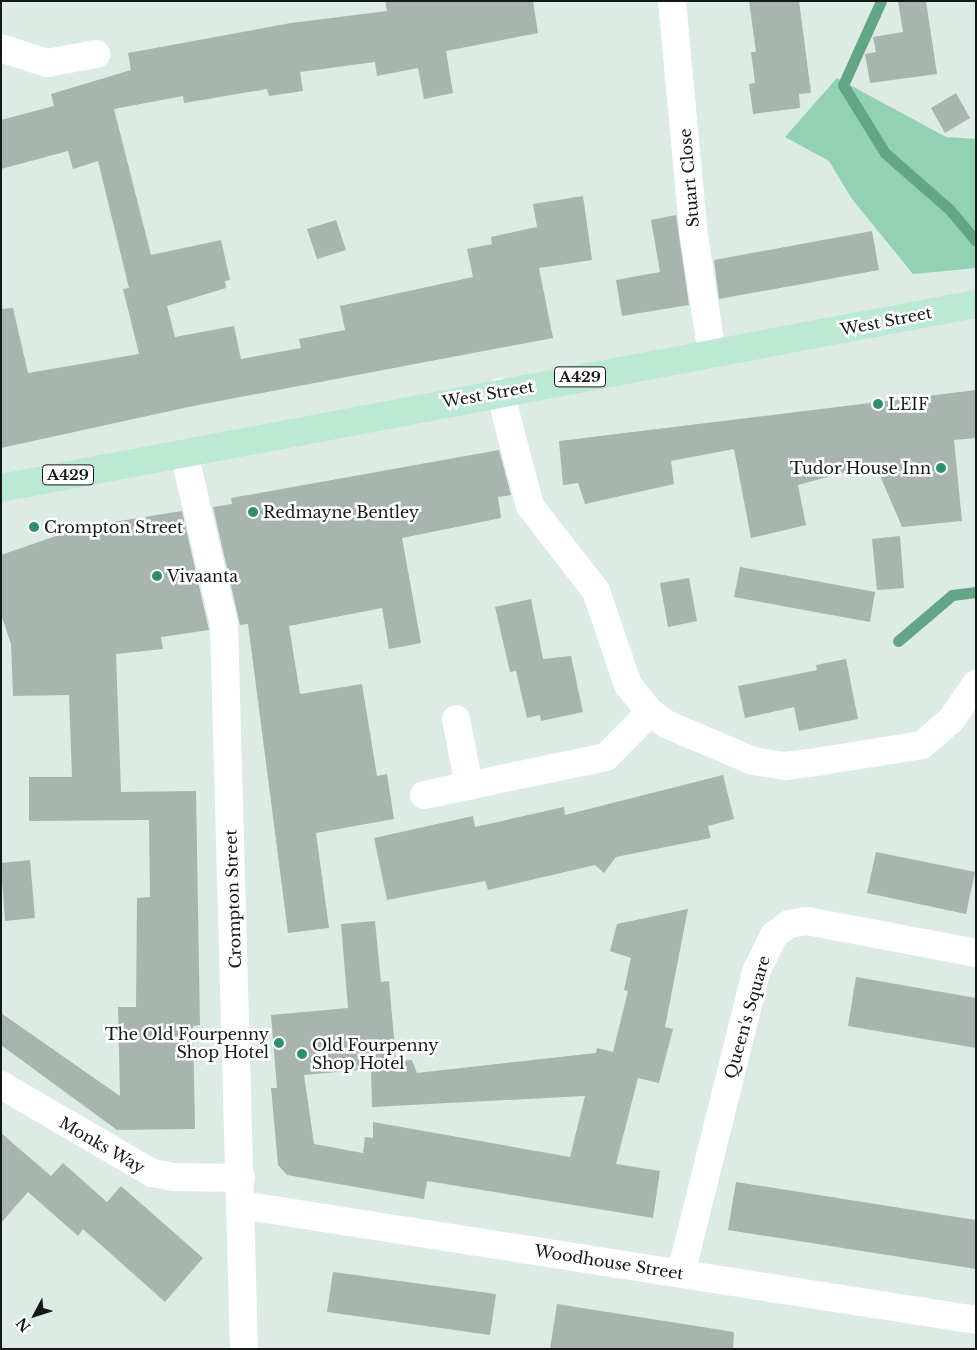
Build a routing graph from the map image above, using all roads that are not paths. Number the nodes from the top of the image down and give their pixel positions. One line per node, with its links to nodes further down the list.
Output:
1 (672, 1): 5 (street, Stuart Close)
2 (1, 48): 3 (street)
3 (96, 54)
4 (976, 304): 5 (main road, West Street / A429)
5 (712, 354): 6 (main road, West Street / A429)
6 (500, 392): 7 (main road, West Street / A429); 10 (street)
7 (184, 453): 8 (main road, West Street / A429); 16 (street, Crompton Street)
8 (1, 488)
9 (976, 684): 10 (street)
10 (650, 712): 12 (street)
11 (456, 719): 12 (street)
12 (468, 786): 13 (street)
13 (424, 795)
14 (976, 953): 18 (street, Queen's Square)
15 (1, 1085): 16 (street, Monks Way)
16 (241, 1178): 17 (street, Crompton Street)
17 (241, 1205): 18 (street, Woodhouse Street); 20 (street, Crompton Street)
18 (681, 1273): 19 (street, Woodhouse Street)
19 (976, 1320)
20 (244, 1349)

